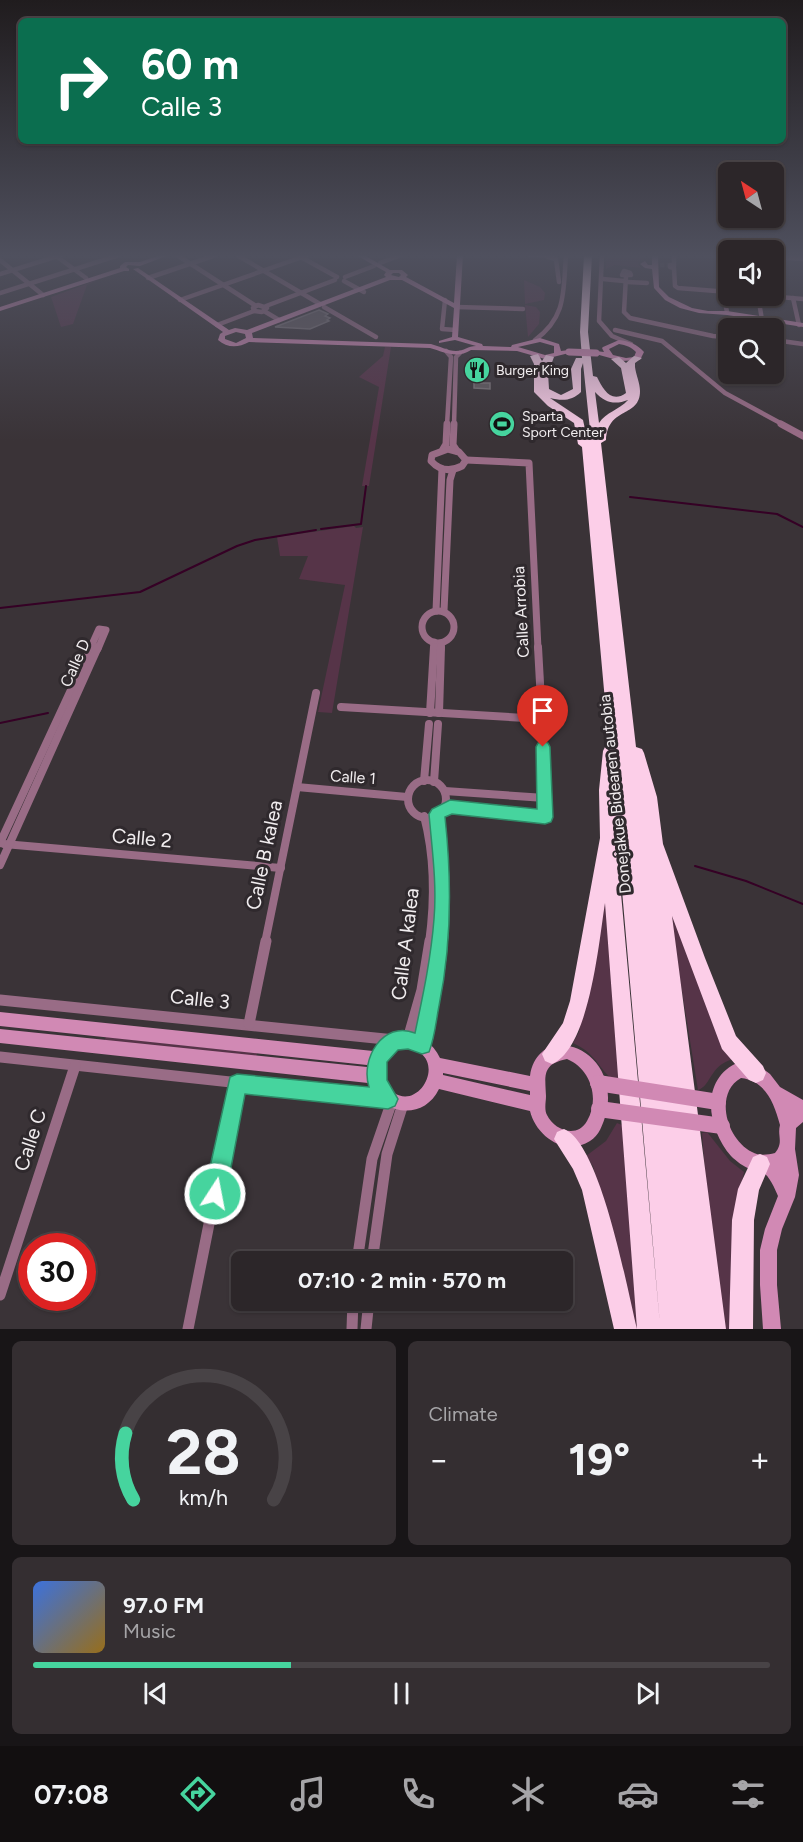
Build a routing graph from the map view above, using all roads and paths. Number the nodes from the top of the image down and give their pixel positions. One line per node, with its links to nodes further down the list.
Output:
1 (205, 317): 15 (street)
2 (235, 317): 15 (street)
3 (275, 317): 14 (street)
4 (288, 317): 14 (street)
5 (341, 317): 23 (street)
6 (443, 317): 20 (street)
7 (456, 317): 20 (street)
8 (558, 317): 24 (street)
9 (577, 317): 37 (highway, Donejakue Bidearen autobia)
10 (584, 317): 38 (highway, Donejakue Bidearen autobia)
11 (599, 317): 28 (street)
12 (631, 317): 22 (street)
13 (735, 317): 17 (street)
14 (279, 320): 21 (street)
15 (217, 325): 19 (street)
16 (784, 325): 17 (street)
17 (801, 326)
18 (615, 330): 39 (street)
19 (227, 332): 21 (street); 21 (street)
20 (455, 334): 27 (street); 29 (street)
21 (249, 336): 29 (street)
22 (718, 336)
23 (376, 337)
24 (535, 340): 32 (street); 34 (street)
25 (784, 341): 26 (street)
26 (803, 344)
27 (468, 345): 32 (street); 33 (street)
28 (631, 345): 30 (street); 36 (street)
29 (443, 348): 33 (street); 40 (street)
30 (605, 348): 31 (street); 35 (street)
31 (596, 350): 34 (street, bridge); 35 (street)
32 (529, 351): 34 (street); 44 (highway)
33 (460, 352): 41 (street)
34 (555, 352): 37 (highway)
35 (613, 358): 36 (street); 38 (highway)
36 (637, 358): 44 (highway)
37 (579, 360): 44 (highway, Donejakue Bidearen autobia)
38 (589, 367): 44 (highway, Donejakue Bidearen autobia)
39 (803, 436)
40 (443, 449): 41 (street); 43 (street)
41 (457, 451): 42 (street)
42 (466, 460): 45 (street); 52 (street, Calle Arrobia)
43 (442, 469): 45 (street); 46 (street)
44 (594, 469): 48 (highway, Donejakue Bidearen autobia); 51 (highway, Donejakue Bidearen autobia)
45 (453, 470): 46 (street)
46 (440, 611): 47 (street); 47 (street)
47 (437, 643): 52 (street)
48 (618, 643): 64 (highway); 107 (highway, Donejakue Bidearen autobia)
49 (316, 693): 56 (street, Calle B kalea)
50 (341, 707): 52 (street, Calle Arrobia)
51 (612, 707): 62 (highway); 106 (highway, Donejakue Bidearen autobia)
52 (434, 713)
53 (542, 729): 59 (street)
54 (424, 781): 55 (street); 55 (street); 58 (street)
55 (434, 782): 57 (street)
56 (297, 787): 58 (street, Calle 1); 66 (street, Calle B kalea)
57 (445, 790): 59 (street); 60 (street)
58 (407, 797): 61 (street)
59 (545, 798): 60 (street)
60 (440, 812): 61 (street); 71 (street, Calle A kalea)
61 (424, 816): 71 (street, Calle A kalea)
62 (608, 838): 72 (highway); 105 (highway)
63 (3, 844): 63 (street, Calle D); 65 (street, Calle D); 66 (street, Calle 2)
64 (655, 844): 77 (highway); 108 (highway)
65 (0, 865)
66 (281, 868): 69 (street, Calle B kalea)
67 (0, 1000): 69 (street, Calle 3)
68 (0, 1020): 74 (street)
69 (249, 1024): 71 (street, Calle 3)
70 (0, 1036): 78 (street)
71 (409, 1042): 74 (street); 75 (street)
72 (552, 1054): 80 (street); 82 (street)
73 (0, 1057): 76 (street)
74 (378, 1059): 78 (street)
75 (434, 1064): 79 (street); 82 (street)
76 (75, 1066): 81 (street); 98 (street, Calle C)
77 (756, 1073): 83 (street); 85 (street)
78 (376, 1076): 84 (street)
79 (434, 1080): 84 (street); 86 (street)
80 (598, 1083): 85 (street, bridge); 88 (street)
81 (237, 1084): 84 (street); 101 (street)
82 (537, 1085): 86 (street)
83 (778, 1094): 87 (street); 91 (street)
84 (394, 1101): 96 (street); 97 (street)
85 (718, 1102): 90 (street)
86 (538, 1105): 92 (street)
87 (803, 1108)
88 (599, 1109): 90 (street, bridge); 92 (street)
89 (803, 1114): 91 (street)
90 (722, 1126): 94 (street)
91 (786, 1128): 93 (street)
92 (564, 1139): 104 (highway)
93 (787, 1149): 94 (street); 95 (street)
94 (762, 1164): 95 (street); 109 (highway)
95 (787, 1197): 110 (street)
96 (359, 1251)
97 (374, 1251)
98 (0, 1295)
99 (353, 1311): 102 (street)
100 (368, 1311): 103 (street)
101 (188, 1329)
102 (352, 1329)
103 (366, 1329)
104 (626, 1329)
105 (649, 1329)
106 (672, 1329)
107 (692, 1329)
108 (714, 1329)
109 (741, 1329)
110 (772, 1329)

